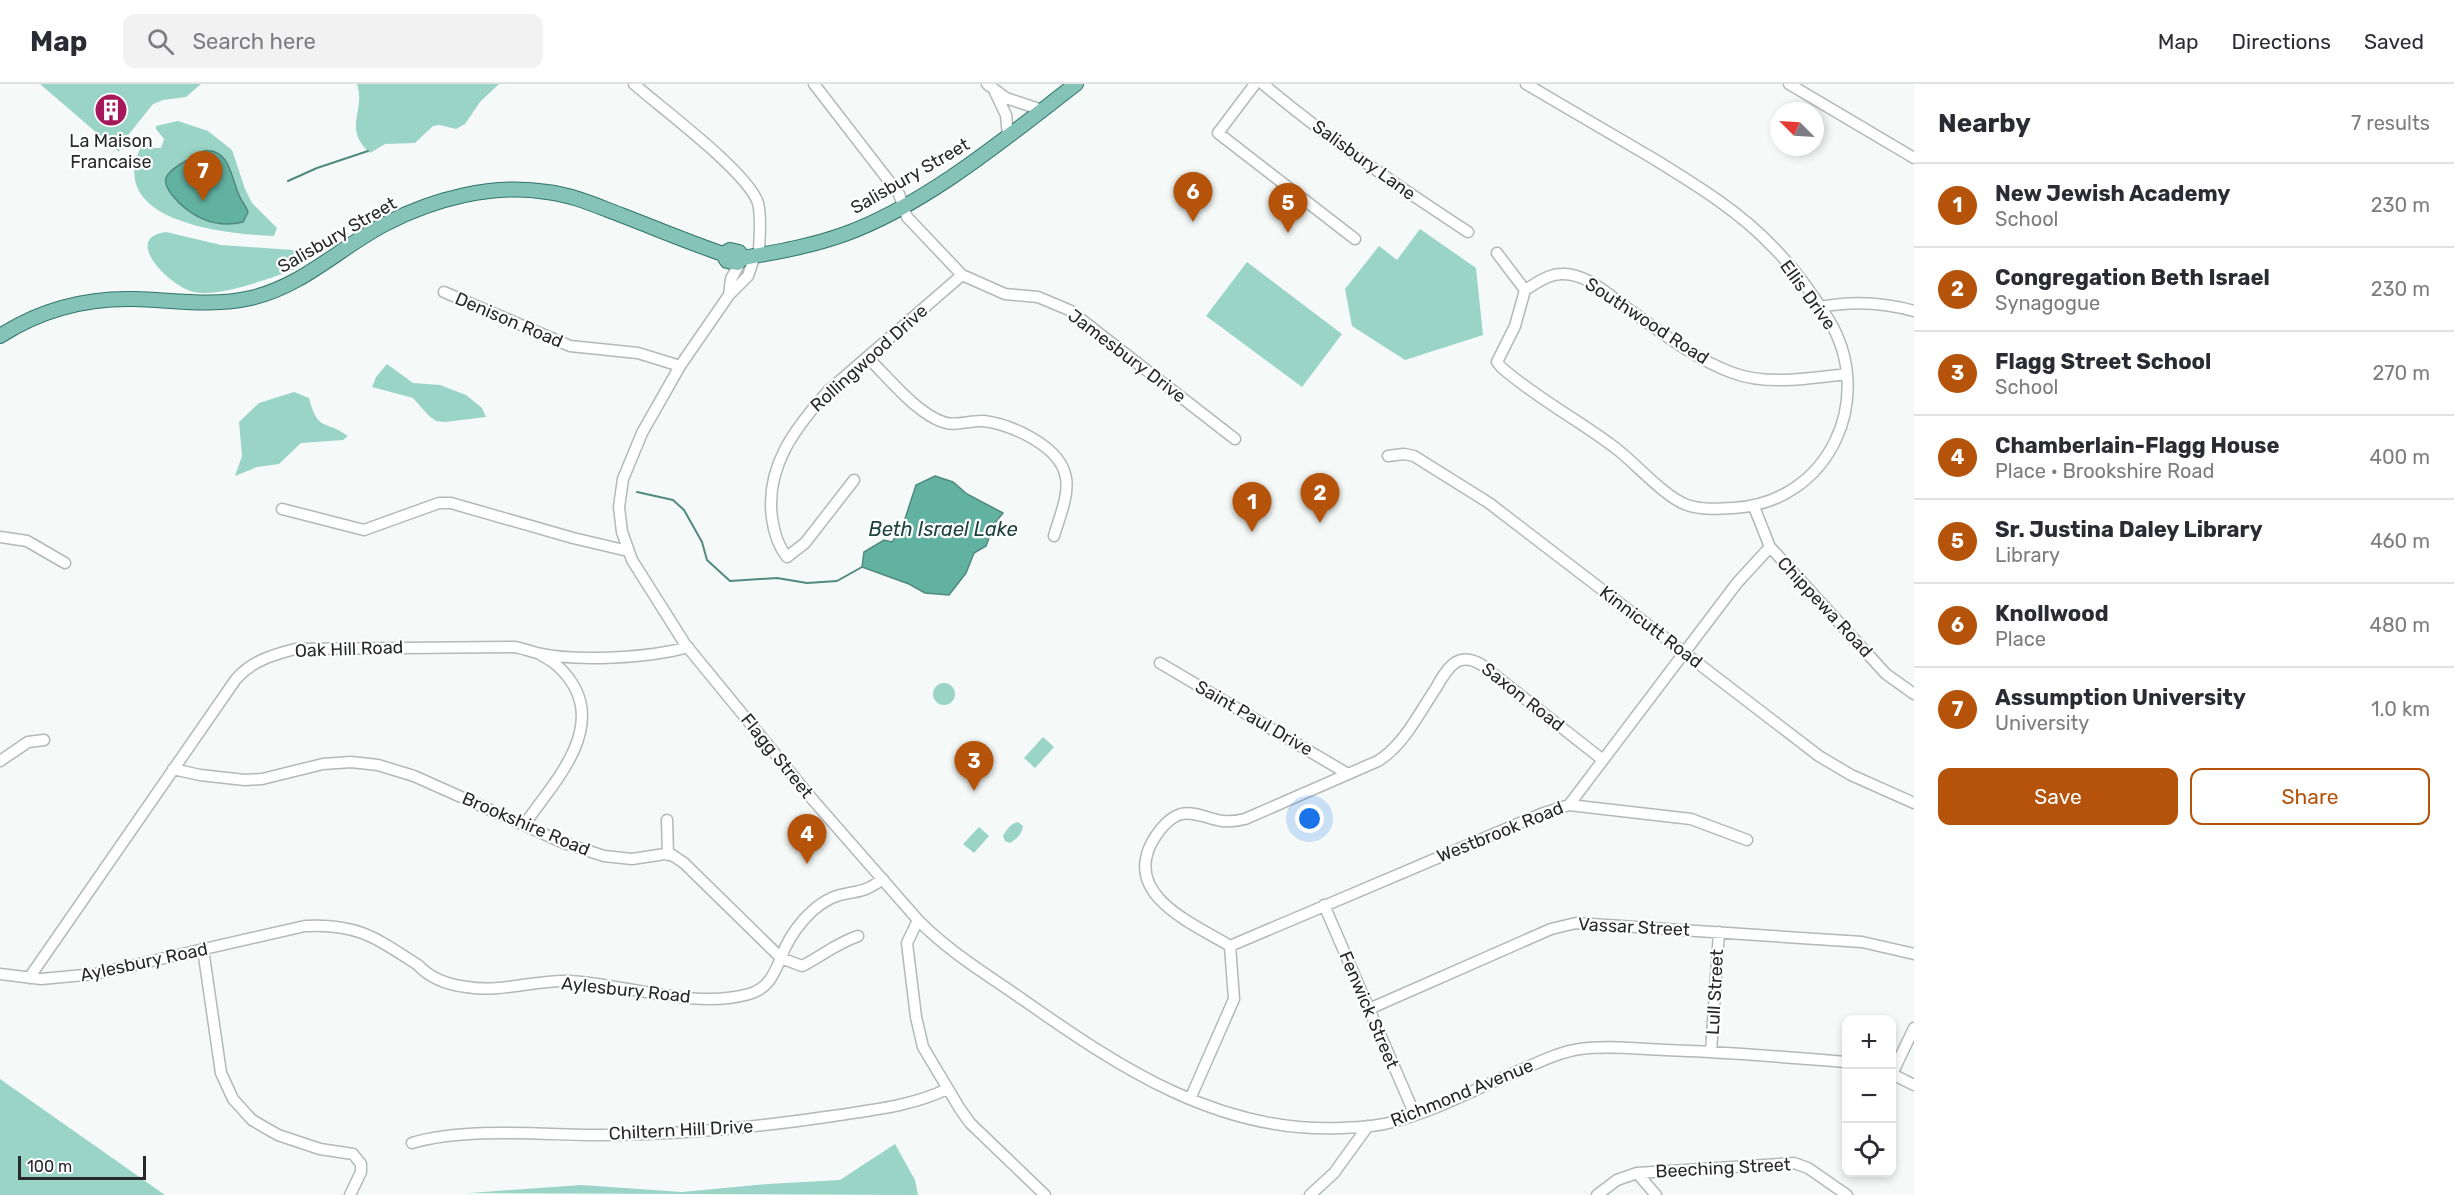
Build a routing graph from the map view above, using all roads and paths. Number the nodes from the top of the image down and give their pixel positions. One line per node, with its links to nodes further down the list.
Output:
1 (634, 84): 18 (street)
2 (807, 84): 10 (street)
3 (814, 84): 10 (street)
4 (1076, 84): 11 (main road, Salisbury Street)
5 (1255, 84): 16 (street)
6 (1263, 84): 15 (street, Salisbury Lane)
7 (1526, 84): 22 (street, Ellis Drive)
8 (1789, 84): 13 (street)
9 (991, 88): 11 (street); 12 (street)
10 (823, 97): 14 (street, Jamesbury Drive)
11 (1042, 110): 12 (main road, Salisbury Street)
12 (1008, 136): 14 (main road, Salisbury Street)
13 (1914, 158)
14 (903, 206): 18 (main road, Salisbury Street); 19 (street, Jamesbury Drive)
15 (1468, 232)
16 (1355, 239)
17 (1497, 253): 20 (street)
18 (752, 256): 24 (main road, Salisbury Street); 26 (street, Flagg Street)
19 (962, 275): 25 (street, Rollingwood Drive); 28 (street, Jamesbury Drive)
20 (1525, 290): 27 (street, Southwood Road); 31 (street, Ellis Drive)
21 (444, 292): 26 (street, Denison Road)
22 (1820, 307): 23 (street); 27 (street, Ellis Drive)
23 (1914, 311)
24 (0, 336)
25 (867, 357): 30 (street, Rollingwood Drive); 33 (street)
26 (680, 366): 36 (street, Flagg Street)
27 (1847, 374): 31 (street, Ellis Drive)
28 (1235, 439)
29 (1388, 456): 39 (street, Kinnicutt Road)
30 (854, 480)
31 (1754, 507): 35 (street, Chippewa Road)
32 (282, 509): 36 (street)
33 (1054, 536)
34 (0, 537): 37 (street)
35 (1770, 547): 39 (street, Westbrook Road); 42 (street, Chippewa Road)
36 (628, 551): 38 (street, Flagg Street)
37 (64, 563)
38 (688, 647): 40 (street, Oak Hill Road); 54 (street, Flagg Street)
39 (1685, 652): 44 (street, Westbrook Road); 48 (street, Kinnicutt Road)
40 (537, 653): 46 (street, Oak Hill Road); 51 (street)
41 (1160, 663): 47 (street, Saint Paul Drive)
42 (1914, 693)
43 (44, 740): 45 (street)
44 (1603, 760): 47 (street, Saxon Road); 49 (street, Westbrook Road)
45 (0, 761)
46 (173, 769): 51 (street, Brookshire Road); 64 (street, Oak Hill Road)
47 (1348, 774): 59 (street, Saxon Road)
48 (1914, 803)
49 (1569, 805): 52 (street); 55 (street, Westbrook Road)
50 (667, 820): 53 (street)
51 (524, 825): 53 (street, Brookshire Road)
52 (1747, 840)
53 (668, 855): 62 (street)
54 (883, 879): 56 (street, Flagg Street); 62 (street)
55 (1324, 904): 59 (street, Westbrook Road); 65 (street, Fenwick Street)
56 (918, 920): 72 (street); 73 (street, Richmond Avenue)
57 (1719, 932): 61 (street, Vassar Street); 65 (street, Vassar Street); 67 (street, Lull Street)
58 (858, 936): 62 (street)
59 (1230, 946): 73 (street)
60 (203, 949): 62 (street, Aylesbury Road); 64 (street, Aylesbury Road); 78 (street)
61 (1914, 954)
62 (781, 958)
63 (0, 974): 64 (street, Aylesbury Road)
64 (29, 978)
65 (1369, 1009): 74 (street, Fenwick Street)
66 (1914, 1028): 69 (street)
67 (1712, 1052): 68 (street, Richmond Avenue); 74 (street, Richmond Avenue)
68 (1842, 1062)
69 (1894, 1069)
70 (1896, 1076): 71 (street)
71 (1914, 1085)
72 (947, 1089): 76 (street, Chiltern Hill Drive); 79 (street)
73 (1190, 1099): 75 (street, Richmond Avenue)
74 (1415, 1115): 75 (street, Richmond Avenue)
75 (1368, 1126): 80 (street)
76 (412, 1143)
77 (1637, 1173): 81 (street, Beeching Street); 82 (street); 83 (street, Beeching Street)
78 (350, 1195)
79 (1045, 1195)
80 (1310, 1195)
81 (1597, 1195)
82 (1656, 1195)
83 (1847, 1195)

